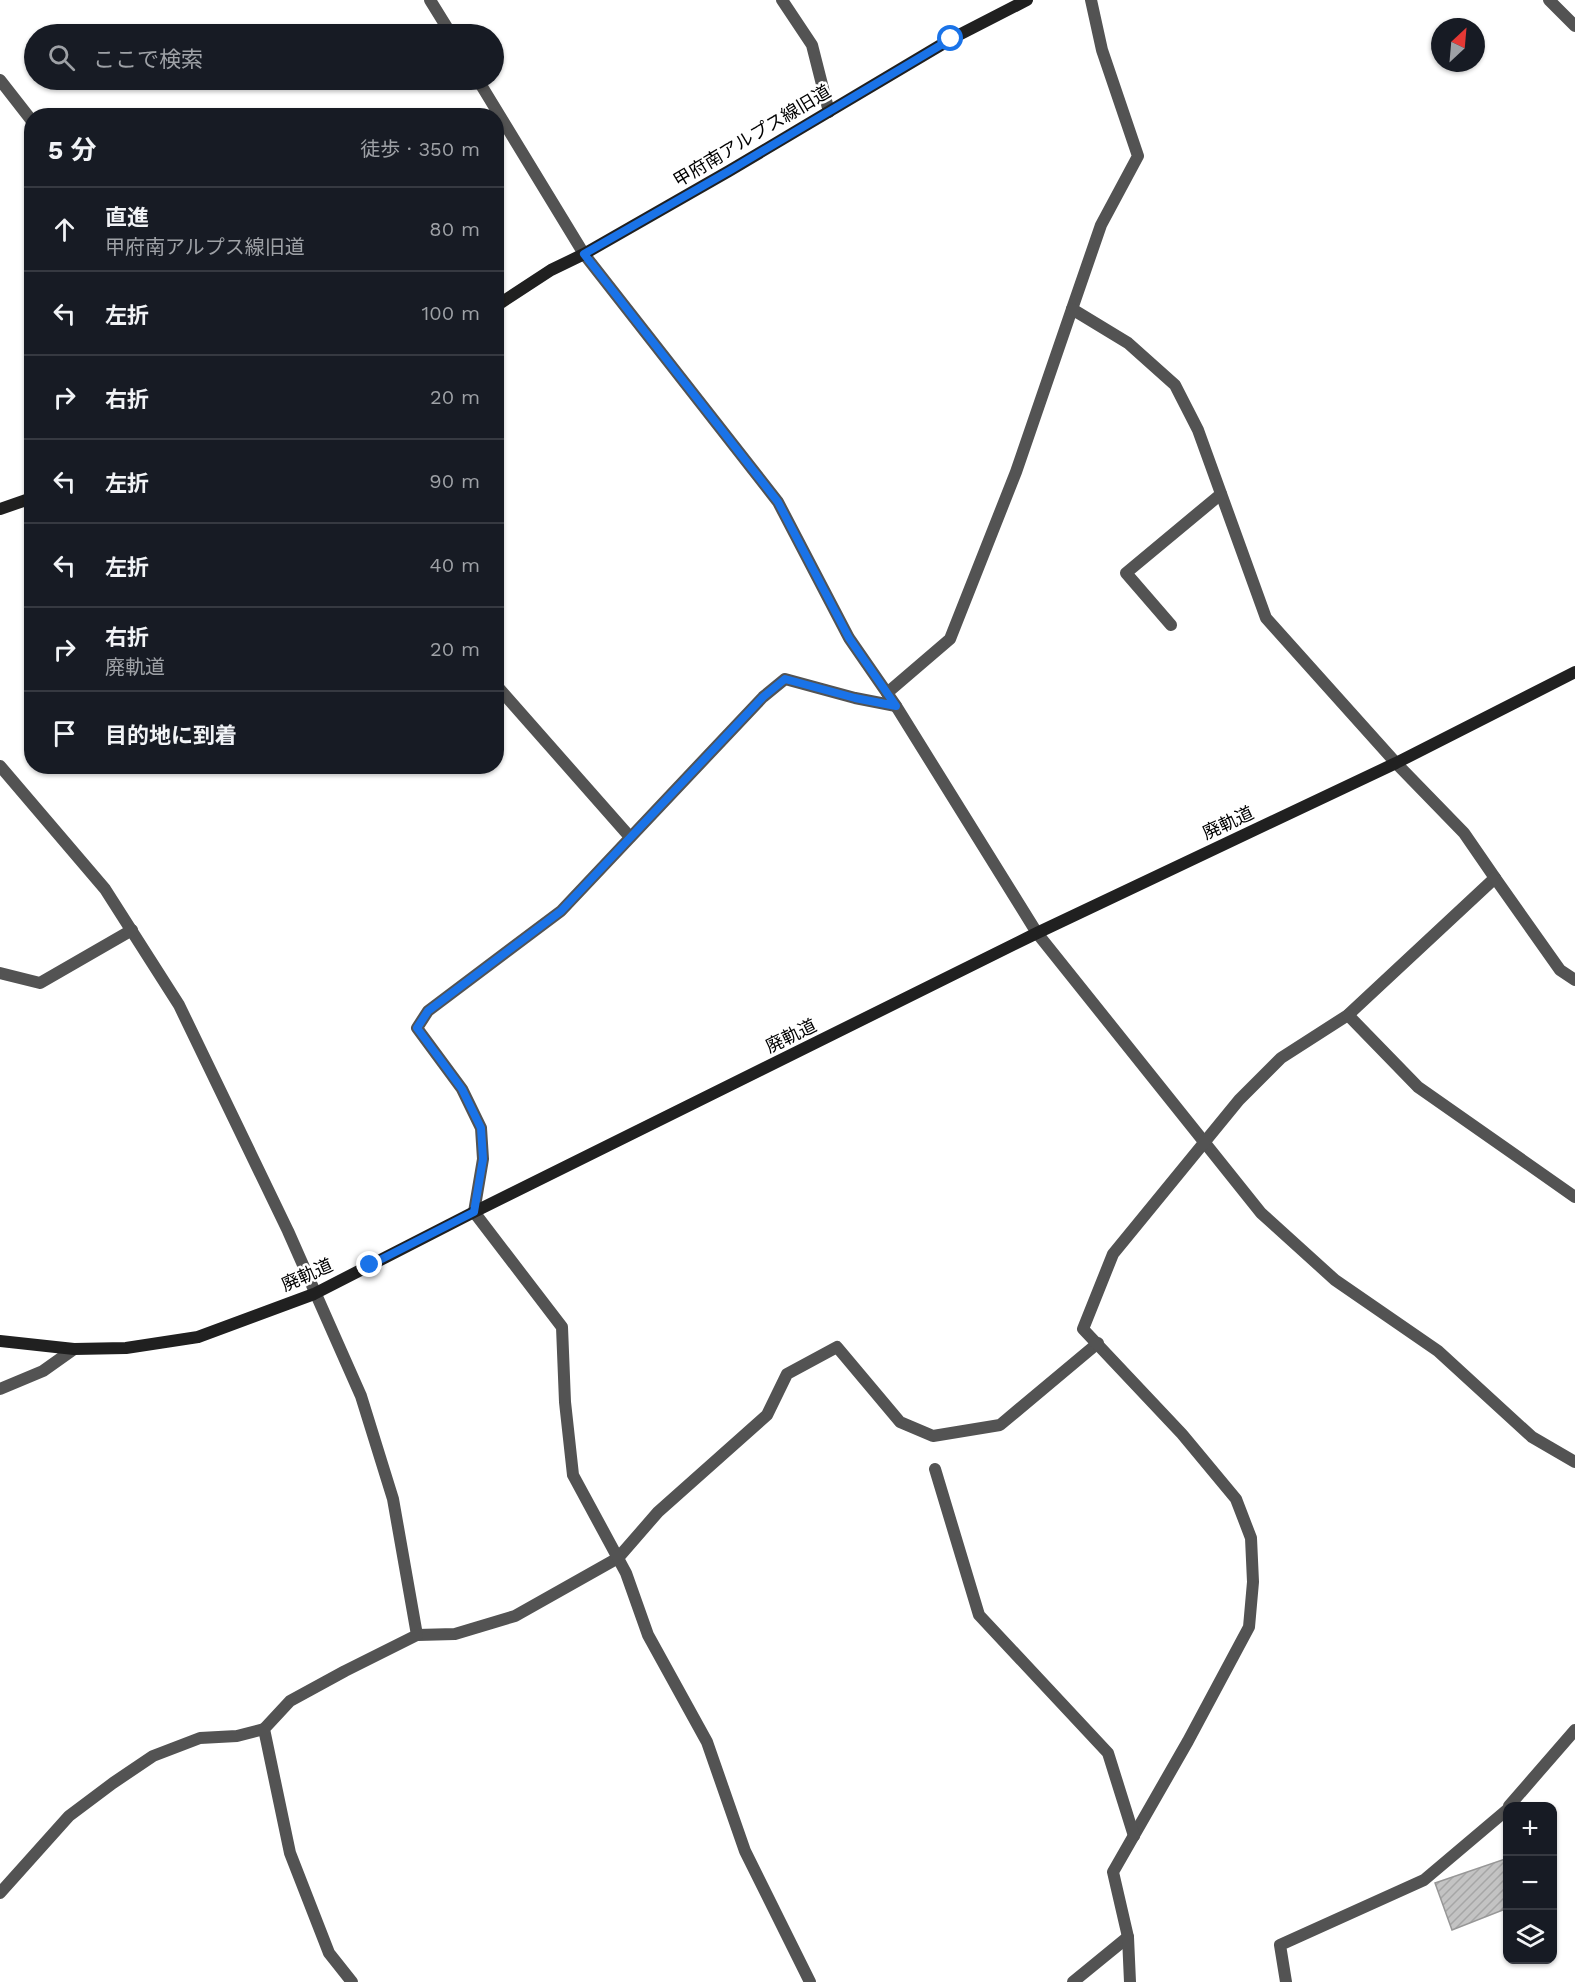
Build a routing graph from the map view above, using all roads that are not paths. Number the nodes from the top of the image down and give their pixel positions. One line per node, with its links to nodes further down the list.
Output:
1 (429, 0): 6 (street)
2 (782, 0): 12 (street)
3 (1027, 0): 12 (street, 甲府南アルプス線旧道)
4 (1091, 0): 16 (street)
5 (1549, 0): 7 (street)
6 (445, 24)
7 (1575, 26)
8 (0, 80): 11 (street)
9 (484, 90): 10 (street)
10 (495, 108)
11 (24, 111)
12 (829, 112): 14 (street, 甲府南アルプス線旧道)
13 (504, 123): 14 (street)
14 (584, 254): 15 (street, 甲府南アルプス線旧道); 22 (street)
15 (504, 301)
16 (1072, 309): 17 (street); 22 (street)
17 (1221, 494): 20 (street); 25 (street)
18 (24, 501): 19 (street)
19 (0, 509)
20 (1171, 625)
21 (1575, 672): 25 (street, 廃軌道)
22 (887, 693): 24 (street)
23 (504, 694): 27 (street)
24 (896, 706): 27 (street); 30 (street)
25 (1396, 764): 28 (street); 30 (street, 廃軌道)
26 (0, 766): 29 (street)
27 (630, 837): 36 (street)
28 (1495, 878): 32 (street); 33 (street)
29 (132, 930): 31 (street); 37 (street)
30 (1037, 933): 34 (street); 36 (street, 廃軌道)
31 (0, 973)
32 (1575, 980)
33 (1348, 1015): 34 (street); 35 (street)
34 (1203, 1141): 39 (street); 42 (street)
35 (1575, 1197)
36 (474, 1212): 37 (street, 廃軌道); 44 (street)
37 (314, 1294): 40 (street, 廃軌道); 45 (street)
38 (0, 1341): 40 (street, 廃軌道)
39 (1098, 1343): 44 (street); 50 (street)
40 (74, 1349): 41 (street)
41 (0, 1389)
42 (1575, 1462)
43 (935, 1469): 50 (street)
44 (618, 1558): 45 (street); 54 (street)
45 (417, 1635): 46 (street)
46 (264, 1729): 51 (street); 53 (street)
47 (1575, 1730): 48 (street)
48 (1513, 1802)
49 (1503, 1812): 57 (street)
50 (1134, 1836): 52 (street)
51 (0, 1893)
52 (1128, 1937): 55 (street); 56 (street)
53 (352, 1982)
54 (810, 1982)
55 (1073, 1982)
56 (1130, 1982)
57 (1286, 1982)

